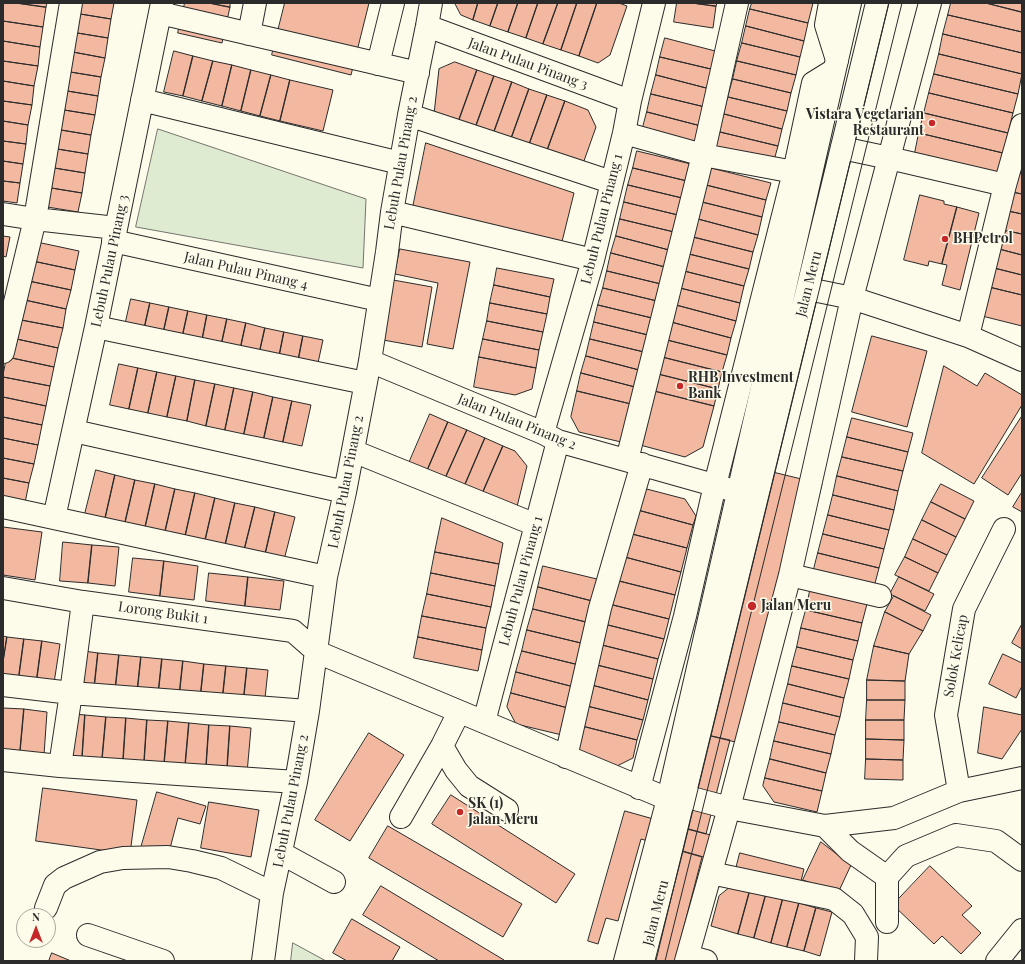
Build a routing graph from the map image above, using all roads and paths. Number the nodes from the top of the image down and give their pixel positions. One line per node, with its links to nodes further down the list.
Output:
1 (71, 3): 31 (main road)
2 (256, 3): 13 (main road)
3 (393, 3): 14 (main road)
4 (431, 3): 12 (main road, Lebuh Pulau Pinang 2)
5 (654, 3): 18 (main road, Lebuh Pulau Pinang 1)
6 (736, 3): 23 (main road)
7 (830, 3): 15 (main road)
8 (850, 3): 15 (main road, Jalan Meru)
9 (877, 3): 22 (main road, Jalan Meru)
10 (930, 3): 24 (main road)
11 (161, 8): 13 (main road); 17 (main road, Lebuh Pulau Pinang 3)
12 (427, 26): 16 (main road, Lebuh Pulau Pinang 2); 18 (main road, Jalan Pulau Pinang 3)
13 (249, 34): 14 (main road)
14 (378, 64): 16 (main road)
15 (836, 65): 26 (main road); 49 (main road, Jalan Meru)
16 (418, 73): 19 (main road, Lebuh Pulau Pinang 2)
17 (142, 100): 25 (main road); 32 (main road, Lebuh Pulau Pinang 3)
18 (630, 101): 21 (main road, Lebuh Pulau Pinang 1)
19 (409, 115): 25 (main road, Lebuh Pulau Pinang 2); 27 (main road)
20 (1022, 125): 28 (main road)
21 (624, 134): 23 (main road); 27 (main road, Lebuh Pulau Pinang 1)
22 (842, 148): 24 (main road); 34 (main road, Jalan Meru)
23 (702, 155): 26 (main road); 46 (main road)
24 (889, 158): 28 (main road); 35 (main road)
25 (400, 163): 29 (main road, Lebuh Pulau Pinang 2)
26 (794, 172): 47 (main road)
27 (611, 182): 33 (main road, Lebuh Pulau Pinang 1)
28 (1005, 185): 38 (main road)
29 (392, 212): 33 (main road); 36 (main road, Lebuh Pulau Pinang 2)
30 (3, 214): 31 (main road, Jalan Pulau Pinang 4)
31 (35, 219): 32 (main road, Jalan Pulau Pinang 4); 39 (main road)
32 (115, 234): 36 (main road, Jalan Pulau Pinang 4); 37 (main road, Lebuh Pulau Pinang 3)
33 (593, 260): 44 (main road, Lebuh Pulau Pinang 1)
34 (808, 289): 35 (main road); 73 (main road, Jalan Meru)
35 (852, 298): 38 (main road); 54 (main road)
36 (379, 300): 41 (main road, Lebuh Pulau Pinang 2)
37 (96, 327): 42 (main road); 43 (main road, Lebuh Pulau Pinang 3)
38 (968, 336): 40 (main road)
39 (3, 352)
40 (1022, 360)
41 (370, 362): 42 (main road, Lebuh Pulau Pinang 2); 44 (main road, Jalan Pulau Pinang 2)
42 (365, 383): 45 (main road, Lebuh Pulau Pinang 2)
43 (74, 430): 48 (main road); 51 (main road, Lebuh Pulau Pinang 3)
44 (551, 437): 46 (main road, Jalan Pulau Pinang 2); 52 (main road, Lebuh Pulau Pinang 1)
45 (353, 450): 48 (main road, Lebuh Pulau Pinang 2); 52 (main road)
46 (634, 462): 47 (main road, Jalan Pulau Pinang 2); 66 (main road)
47 (715, 485): 49 (main road, Jalan Pulau Pinang 2); 71 (main road)
48 (345, 492): 55 (main road, Lebuh Pulau Pinang 2)
49 (738, 492): 73 (main road, Jalan Meru)
50 (3, 507): 51 (main road)
51 (54, 518): 55 (main road)
52 (536, 525): 64 (main road, Lebuh Pulau Pinang 1)
53 (1004, 529): 72 (main road, Solok Kelicap)
54 (790, 575): 57 (main road); 74 (main road)
55 (326, 577): 59 (main road, Lebuh Pulau Pinang 2)
56 (3, 588): 58 (main road, Lorong Bukit 1)
57 (880, 596)
58 (83, 602): 59 (main road, Lorong Bukit 1); 61 (main road)
59 (317, 652): 62 (main road, Lebuh Pulau Pinang 2); 63 (main road, Lorong Bukit 1)
60 (3, 685): 61 (main road)
61 (71, 693): 62 (main road); 68 (main road)
62 (308, 711): 70 (main road, Lebuh Pulau Pinang 2)
63 (459, 712): 64 (main road, Lorong Bukit 1); 65 (main road)
64 (484, 722): 66 (main road, Lorong Bukit 1)
65 (442, 746): 75 (main road); 76 (main road)
66 (566, 757): 71 (main road, Lorong Bukit 1)
67 (3, 760): 68 (main road)
68 (60, 766): 70 (main road)
69 (1022, 778): 72 (main road, Lorong Bukit 1)
70 (296, 782): 78 (main road, Lebuh Pulau Pinang 2)
71 (639, 788): 73 (main road, Lorong Bukit 1)
72 (959, 791): 77 (main road, Lorong Bukit 1)
73 (676, 798): 74 (main road, Lorong Bukit 1); 91 (main road, Jalan Meru); 92 (main road, Jalan Meru)
74 (729, 808): 77 (main road, Lorong Bukit 1); 80 (main road)
75 (507, 810)
76 (401, 817)
77 (825, 826): 81 (main road)
78 (281, 853): 82 (main road); 83 (main road, Lebuh Pulau Pinang 2)
79 (1022, 860): 81 (main road)
80 (711, 873): 88 (main road); 93 (main road)
81 (887, 876): 85 (main road)
82 (334, 882)
83 (272, 893): 84 (main road); 90 (main road, Lebuh Pulau Pinang 2)
84 (46, 908)
85 (887, 922)
86 (1022, 930): 94 (main road)
87 (88, 935): 89 (main road)
88 (694, 959)
89 (163, 961)
90 (263, 961)
91 (625, 961)
92 (644, 961)
93 (866, 961)
94 (997, 961)

